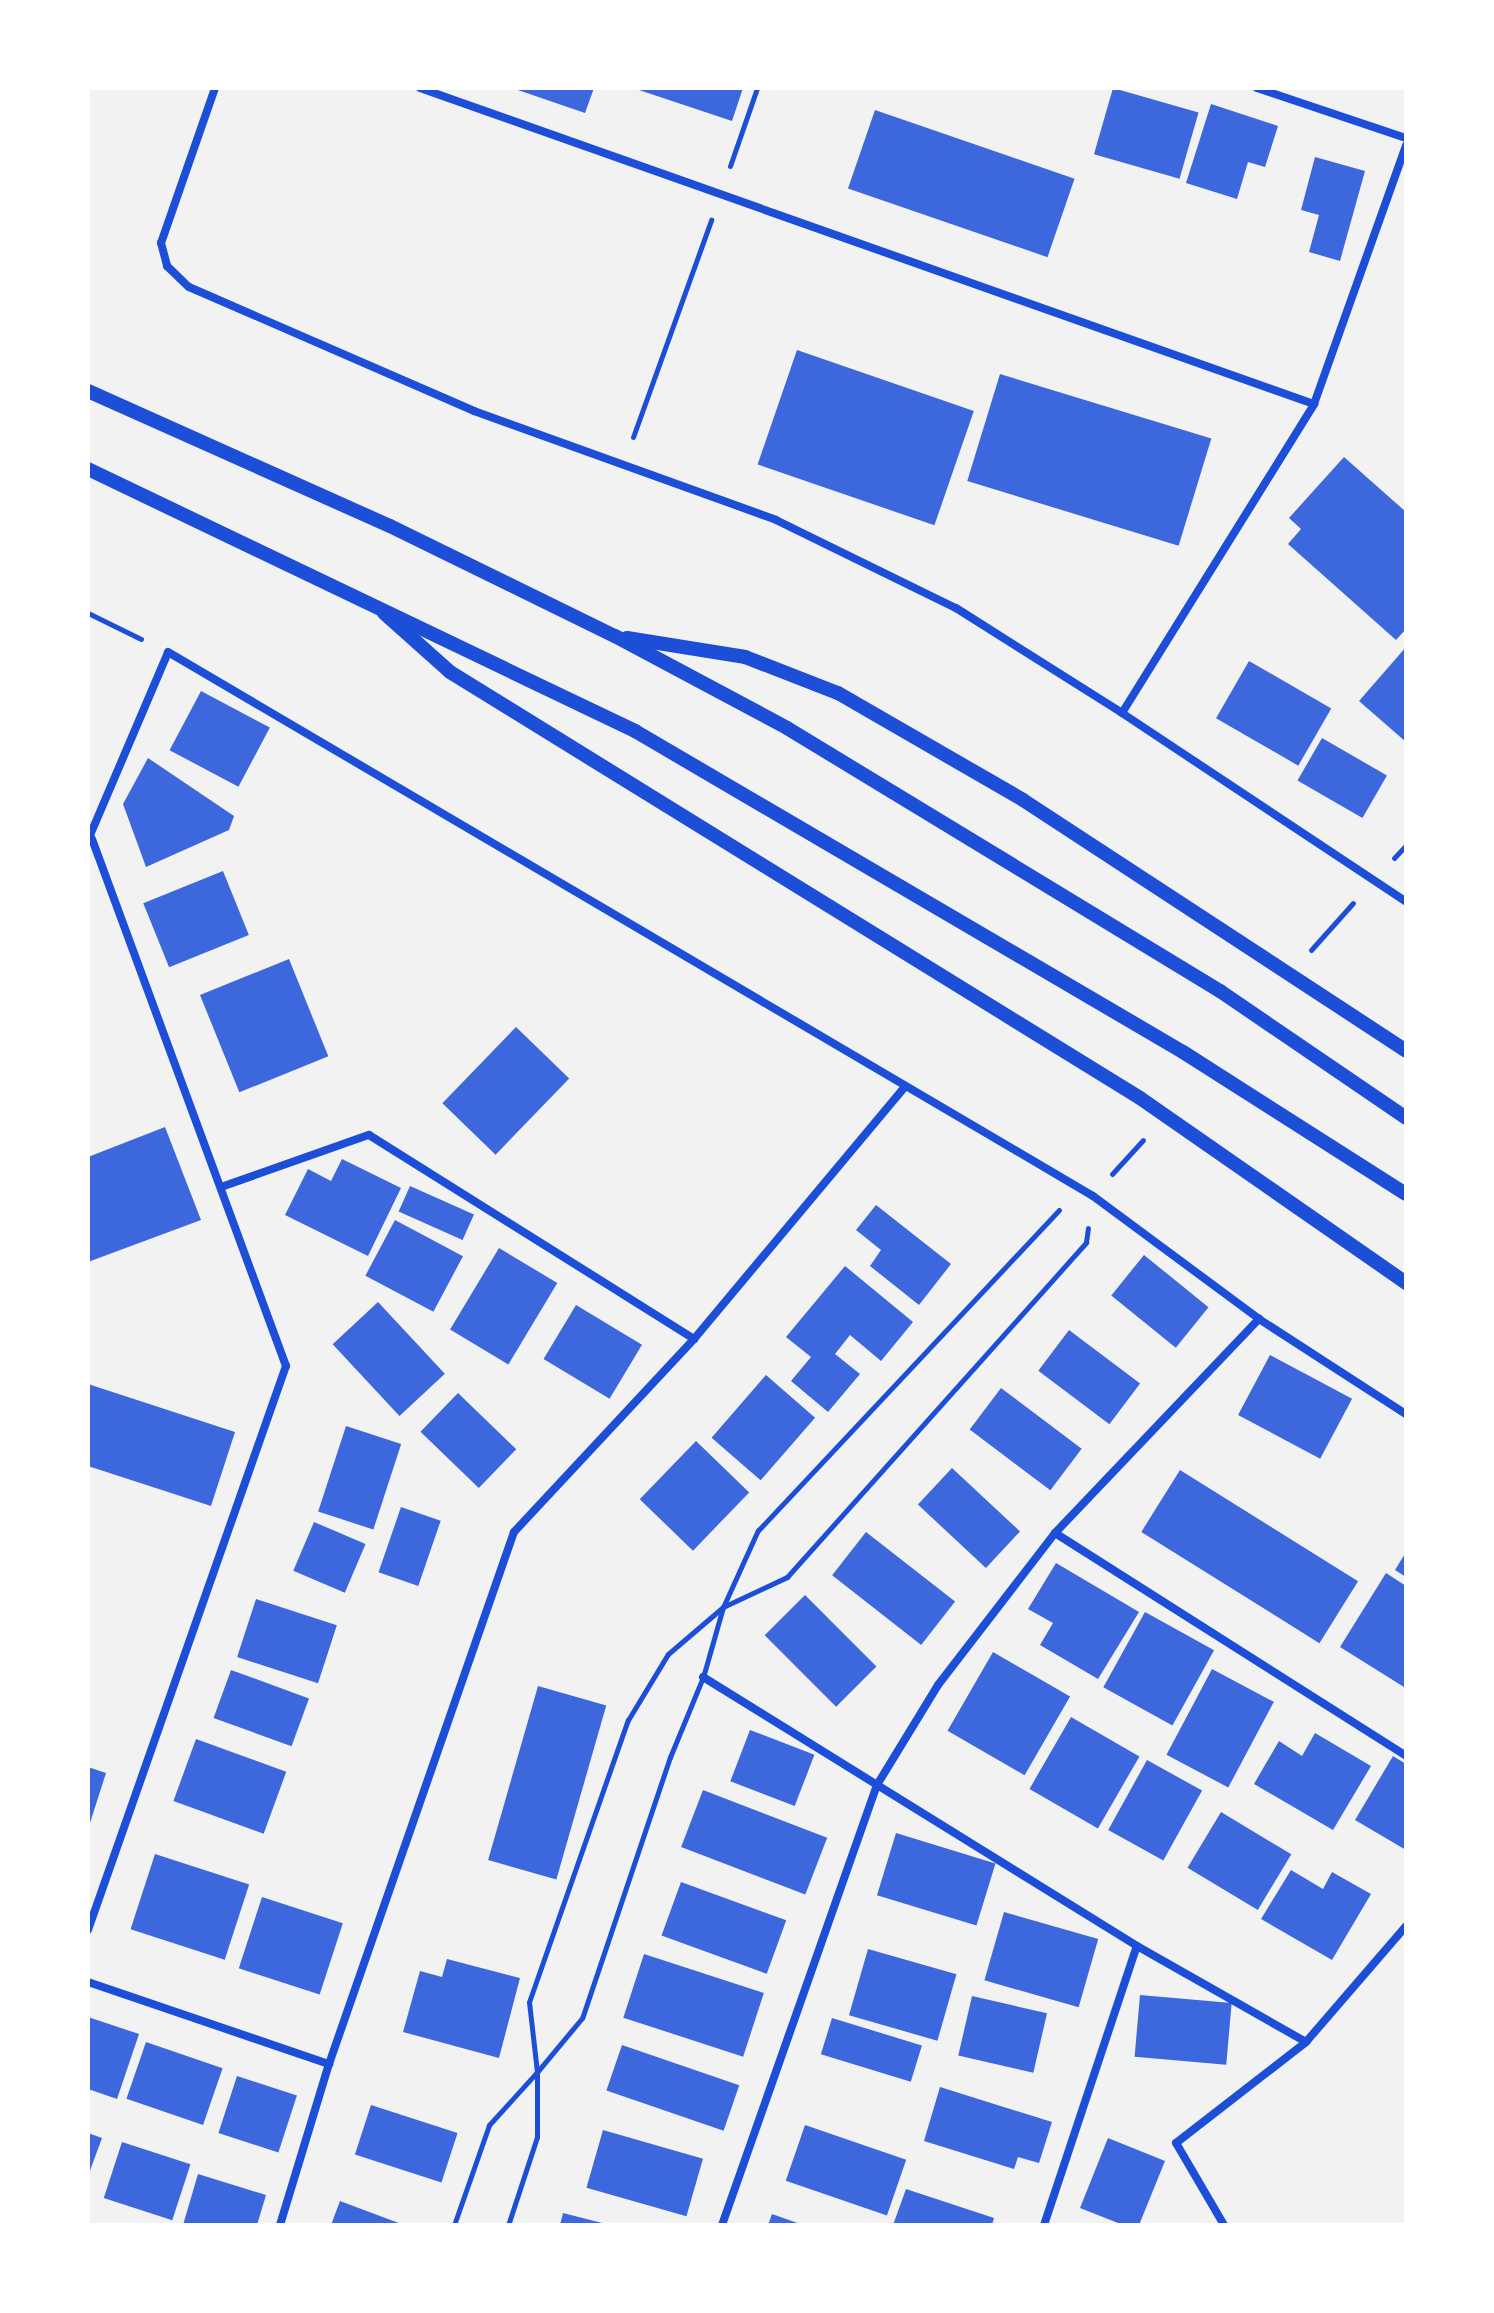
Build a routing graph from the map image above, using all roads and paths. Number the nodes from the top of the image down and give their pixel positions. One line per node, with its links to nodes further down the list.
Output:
1 (215, 88): 10 (street)
2 (420, 88): 7 (street)
3 (757, 88): 7 (path)
4 (1257, 88): 5 (street)
5 (1406, 138)
6 (1406, 145): 9 (street)
7 (721, 191): 9 (street); 10 (path)
8 (88, 391): 14 (street)
9 (1314, 404): 16 (street)
10 (624, 464): 16 (street)
11 (88, 469): 12 (street)
12 (370, 600): 23 (street); 25 (street)
13 (88, 613): 15 (path)
14 (615, 636): 19 (street); 21 (street)
15 (168, 652): 17 (street); 20 (street)
16 (1122, 713): 18 (street)
17 (90, 839): 22 (street)
18 (1406, 902)
19 (1406, 1051)
20 (905, 1087): 24 (street); 27 (street)
21 (1406, 1118)
22 (221, 1187): 27 (street); 35 (street)
23 (1406, 1194)
24 (1093, 1196): 26 (street); 30 (path); 30 (path)
25 (1406, 1283)
26 (1259, 1319): 28 (street); 29 (street)
27 (694, 1339): 39 (street)
28 (1406, 1414)
29 (1055, 1533): 32 (street); 33 (street)
30 (723, 1607): 31 (path); 40 (path)
31 (703, 1677): 33 (street); 40 (path)
32 (1406, 1756)
33 (877, 1785): 36 (street); 44 (street)
34 (1406, 1928): 38 (street)
35 (88, 1930)
36 (1137, 1946): 38 (street); 45 (street)
37 (88, 1982): 39 (street)
38 (1306, 2042): 46 (street)
39 (329, 2064): 41 (street)
40 (537, 2072): 42 (path); 43 (path)
41 (280, 2225)
42 (454, 2225)
43 (508, 2225)
44 (722, 2225)
45 (1044, 2225)
46 (1224, 2225)

